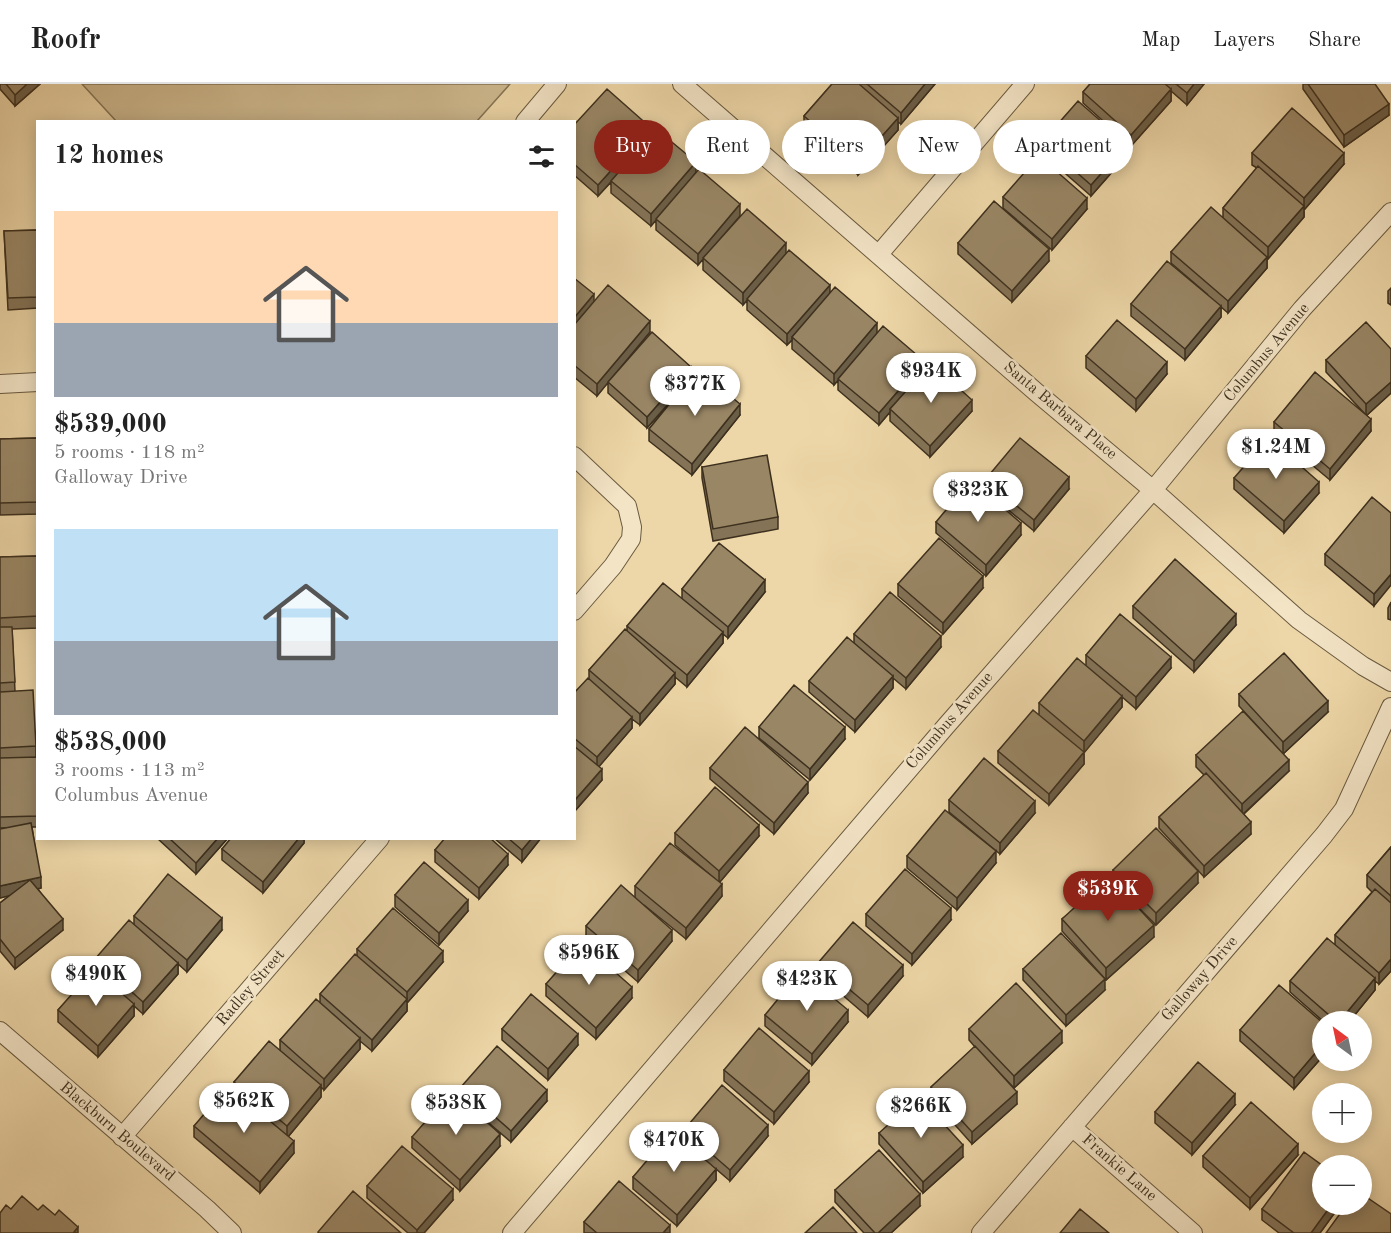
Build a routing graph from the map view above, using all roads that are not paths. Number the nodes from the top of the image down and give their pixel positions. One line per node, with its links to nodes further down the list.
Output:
1 (557, 84): 4 (street)
2 (682, 84): 6 (street, Santa Barbara Place)
3 (1025, 84): 6 (street)
4 (527, 120)
5 (1391, 212): 10 (street, Columbus Avenue)
6 (879, 254): 10 (street, Santa Barbara Place)
7 (36, 381): 8 (street)
8 (0, 384)
9 (576, 458): 11 (street)
10 (1153, 490): 12 (street, Santa Barbara Place); 19 (street, Columbus Avenue)
11 (576, 609)
12 (1391, 682)
13 (1391, 707): 16 (street, Galloway Drive)
14 (378, 840): 17 (street, Radley Street)
15 (0, 1031): 17 (street, Blackburn Boulevard)
16 (1072, 1127): 20 (street, Galloway Drive); 21 (street, Frankie Lane)
17 (122, 1137): 18 (street, Blackburn Boulevard)
18 (232, 1233)
19 (512, 1233)
20 (981, 1233)
21 (1193, 1233)

